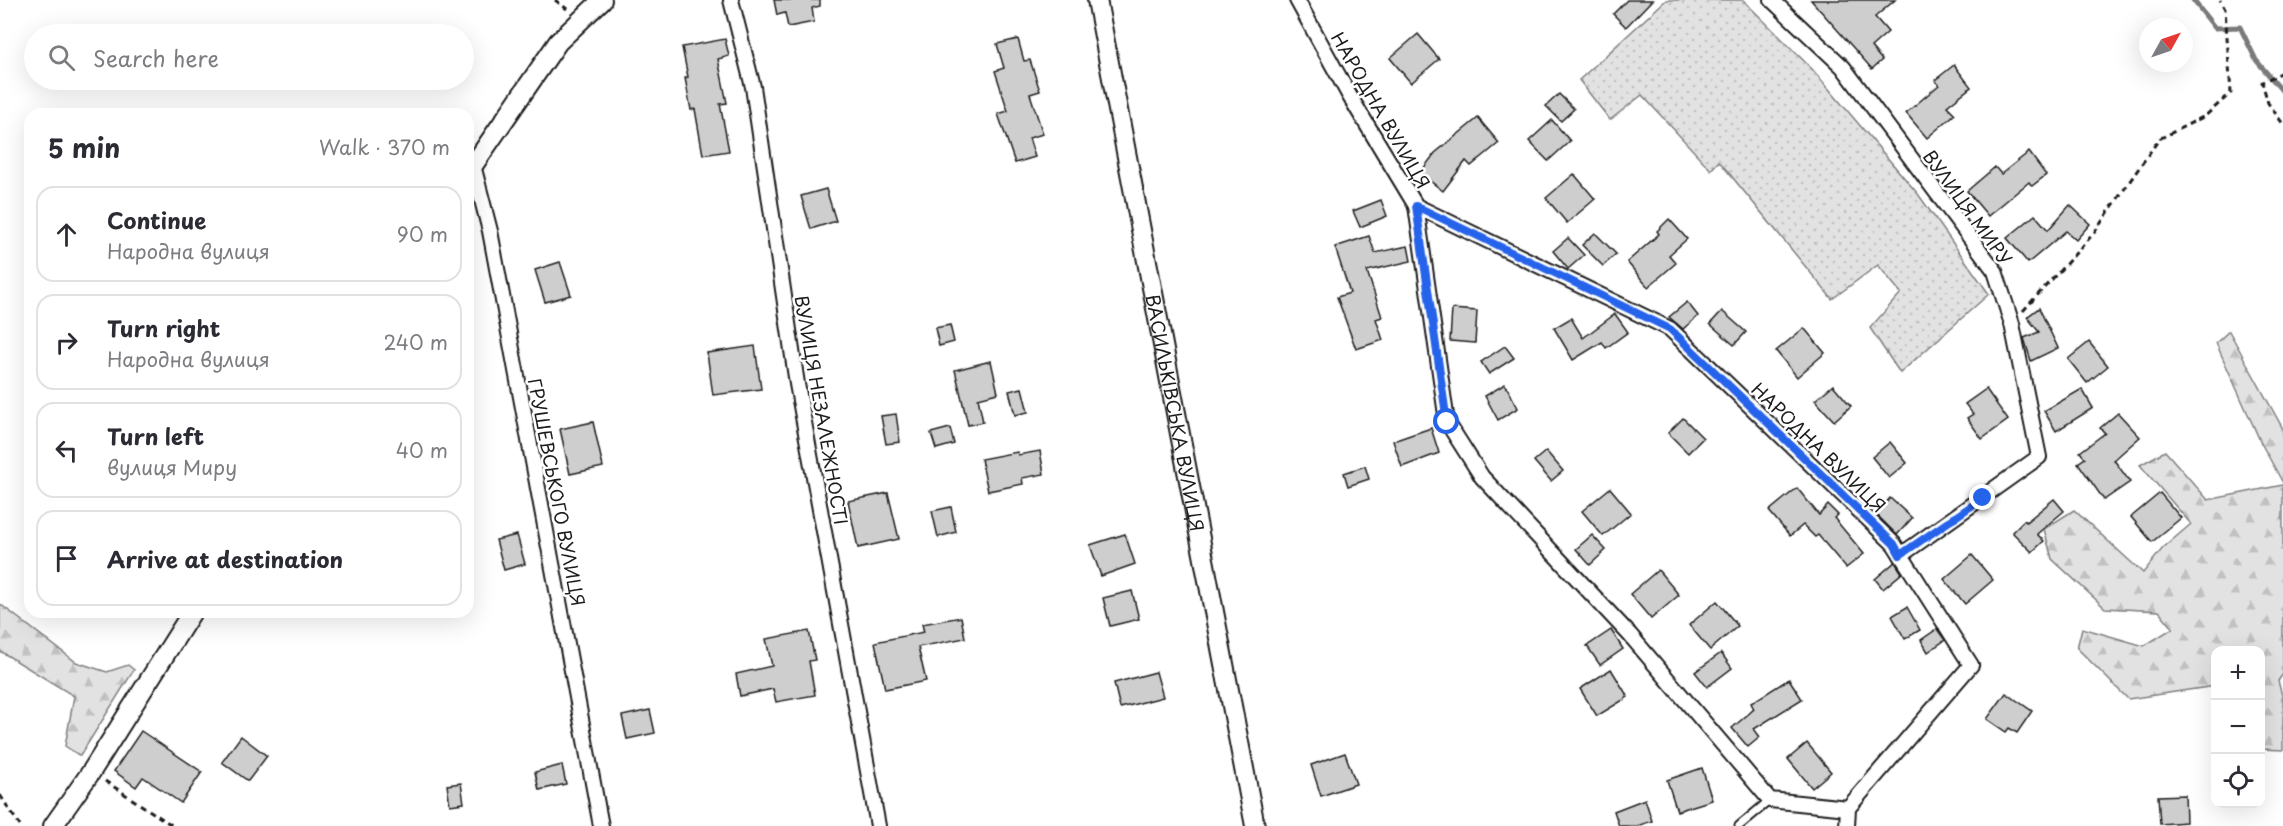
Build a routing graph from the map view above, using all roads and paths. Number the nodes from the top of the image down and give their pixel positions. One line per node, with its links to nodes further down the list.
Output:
1 (602, 0): 9 (street)
2 (731, 0): 23 (street, ВУЛИЦЯ НЕЗАЛЕЖНОСТІ)
3 (1097, 0): 24 (street, ВАСИЛЬКІВСЬКА ВУЛИЦЯ)
4 (1297, 0): 11 (street, НАРОДНА ВУЛИЦЯ)
5 (1772, 0): 12 (street, ВУЛИЦЯ МИРУ)
6 (2220, 0): 12 (path)
7 (2283, 72): 8 (path)
8 (2283, 124)
9 (474, 163)
10 (474, 181): 22 (street, ГРУШЕВСЬКОГО ВУЛИЦЯ)
11 (1416, 206): 13 (street, НАРОДНА ВУЛИЦЯ); 17 (street, НАРОДНА ВУЛИЦЯ)
12 (2012, 324): 13 (street, ВУЛИЦЯ МИРУ)
13 (1900, 555): 18 (street, НАРОДНА ВУЛИЦЯ)
14 (188, 618): 15 (street)
15 (91, 772): 20 (street); 21 (path)
16 (0, 795): 19 (path)
17 (1770, 800): 18 (street); 25 (lane)
18 (1848, 808): 26 (street)
19 (20, 826)
20 (53, 826)
21 (174, 826)
22 (601, 826)
23 (878, 826)
24 (1255, 826)
25 (1739, 826)
26 (1847, 826)

